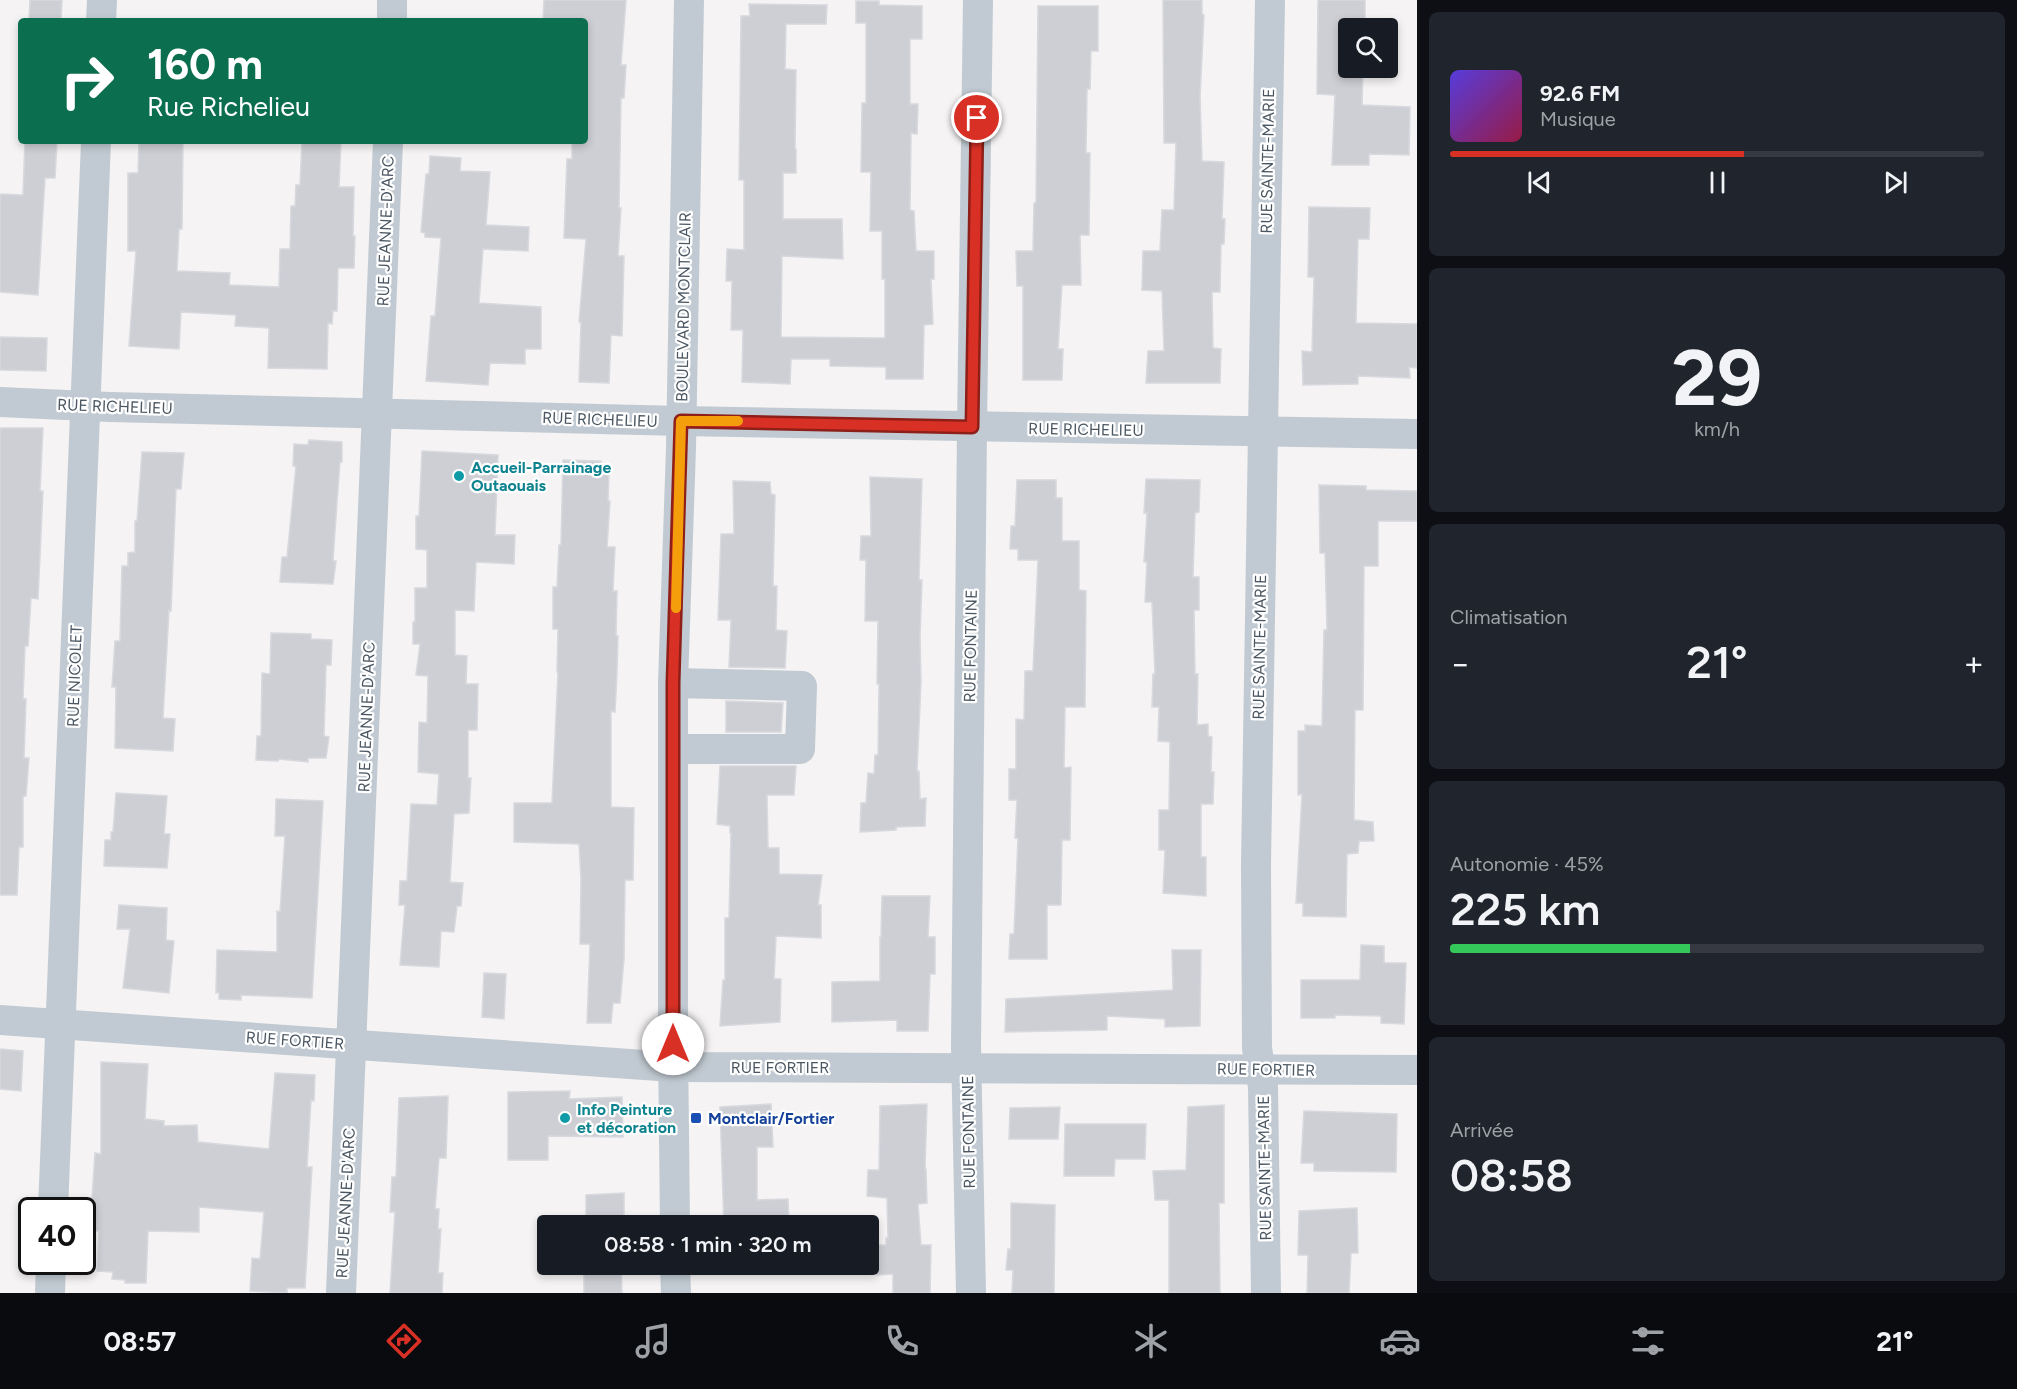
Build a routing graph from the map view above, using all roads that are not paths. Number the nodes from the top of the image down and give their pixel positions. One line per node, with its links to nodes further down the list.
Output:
1 (102, 0): 6 (street)
2 (392, 0): 7 (street)
3 (689, 0): 13 (street, BOULEVARD MONTCLAIR)
4 (978, 0): 14 (street, RUE FONTAINE)
5 (1270, 0): 15 (street, RUE SAINTE-MARIE)
6 (101, 18)
7 (392, 18)
8 (96, 144): 11 (street, RUE NICOLET)
9 (388, 144): 12 (street, RUE JEANNE-D'ARC)
10 (0, 402): 11 (street, RUE RICHELIEU)
11 (85, 405): 12 (street, RUE RICHELIEU); 20 (street, RUE NICOLET)
12 (378, 412): 13 (street, RUE RICHELIEU); 21 (street, RUE JEANNE-D'ARC)
13 (681, 421): 14 (street, RUE RICHELIEU); 17 (street, BOULEVARD MONTCLAIR)
14 (972, 427): 15 (street, RUE RICHELIEU); 23 (street, RUE FONTAINE)
15 (1264, 431): 16 (street, RUE RICHELIEU); 24 (street, RUE SAINTE-MARIE)
16 (1417, 434)
17 (673, 683): 18 (street, BOULEVARD MONTCLAIR); 18 (street)
18 (673, 749): 22 (street, BOULEVARD MONTCLAIR)
19 (0, 1020): 20 (street, RUE FORTIER)
20 (60, 1024): 21 (street, RUE FORTIER); 26 (street, RUE NICOLET)
21 (353, 1043): 22 (street, RUE FORTIER); 31 (street, RUE JEANNE-D'ARC)
22 (673, 1067): 23 (street, RUE FORTIER); 27 (street, BOULEVARD MONTCLAIR)
23 (967, 1067): 24 (street, RUE FORTIER); 33 (street, RUE FONTAINE)
24 (1260, 1069): 25 (street, RUE FORTIER); 34 (street, RUE SAINTE-MARIE)
25 (1417, 1070)
26 (53, 1197)
27 (675, 1215)
28 (51, 1275): 30 (street)
29 (675, 1275): 32 (street)
30 (50, 1293)
31 (341, 1293)
32 (676, 1293)
33 (971, 1293)
34 (1266, 1293)

